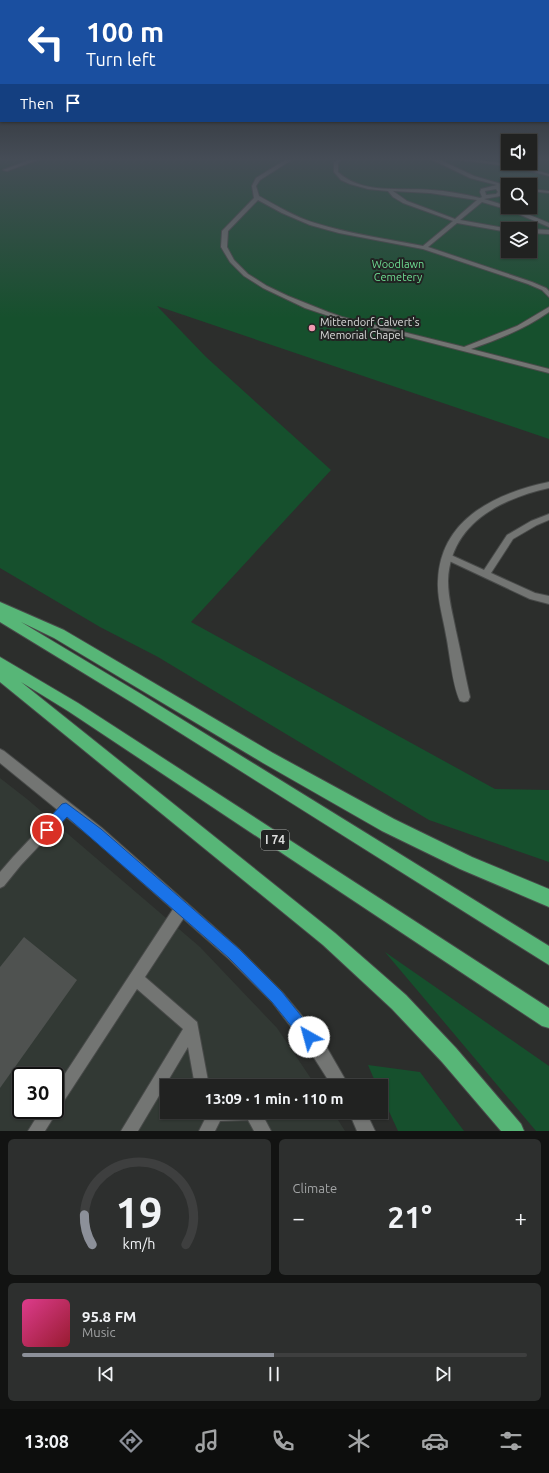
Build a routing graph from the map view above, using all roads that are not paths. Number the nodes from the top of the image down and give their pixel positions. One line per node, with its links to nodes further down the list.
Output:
1 (244, 212): 16 (lane)
2 (284, 212): 11 (lane)
3 (428, 212): 6 (lane)
4 (466, 212): 6 (lane)
5 (519, 212): 7 (lane)
6 (456, 221): 8 (lane); 11 (lane)
7 (549, 226)
8 (501, 229)
9 (537, 231): 10 (lane)
10 (549, 232)
11 (424, 248): 12 (lane)
12 (538, 286): 13 (lane); 14 (lane)
13 (549, 289)
14 (549, 295)
15 (549, 309): 16 (lane)
16 (466, 349): 17 (lane)
17 (549, 371)
18 (549, 485): 20 (street)
19 (549, 517): 21 (lane)
20 (448, 556): 21 (lane); 27 (street)
21 (486, 574): 22 (lane)
22 (549, 600)
23 (0, 607): 31 (highway)
24 (0, 616): 33 (highway)
25 (0, 663): 35 (highway, I 74)
26 (0, 674): 49 (highway)
27 (464, 697)
28 (0, 755): 29 (street)
29 (66, 808): 30 (lane); 32 (street)
30 (0, 882)
31 (549, 898)
32 (182, 908): 34 (lane); 38 (street)
33 (549, 956)
34 (136, 978): 36 (lane); 39 (lane)
35 (549, 1019)
36 (192, 1027): 37 (lane); 45 (lane)
37 (201, 1079)
38 (337, 1079)
39 (64, 1088)
40 (44, 1119): 44 (lane)
41 (212, 1119): 46 (lane)
42 (256, 1119): 47 (lane)
43 (360, 1119): 48 (street)
44 (36, 1131)
45 (129, 1131)
46 (207, 1131)
47 (263, 1131)
48 (366, 1131)
49 (514, 1131)

